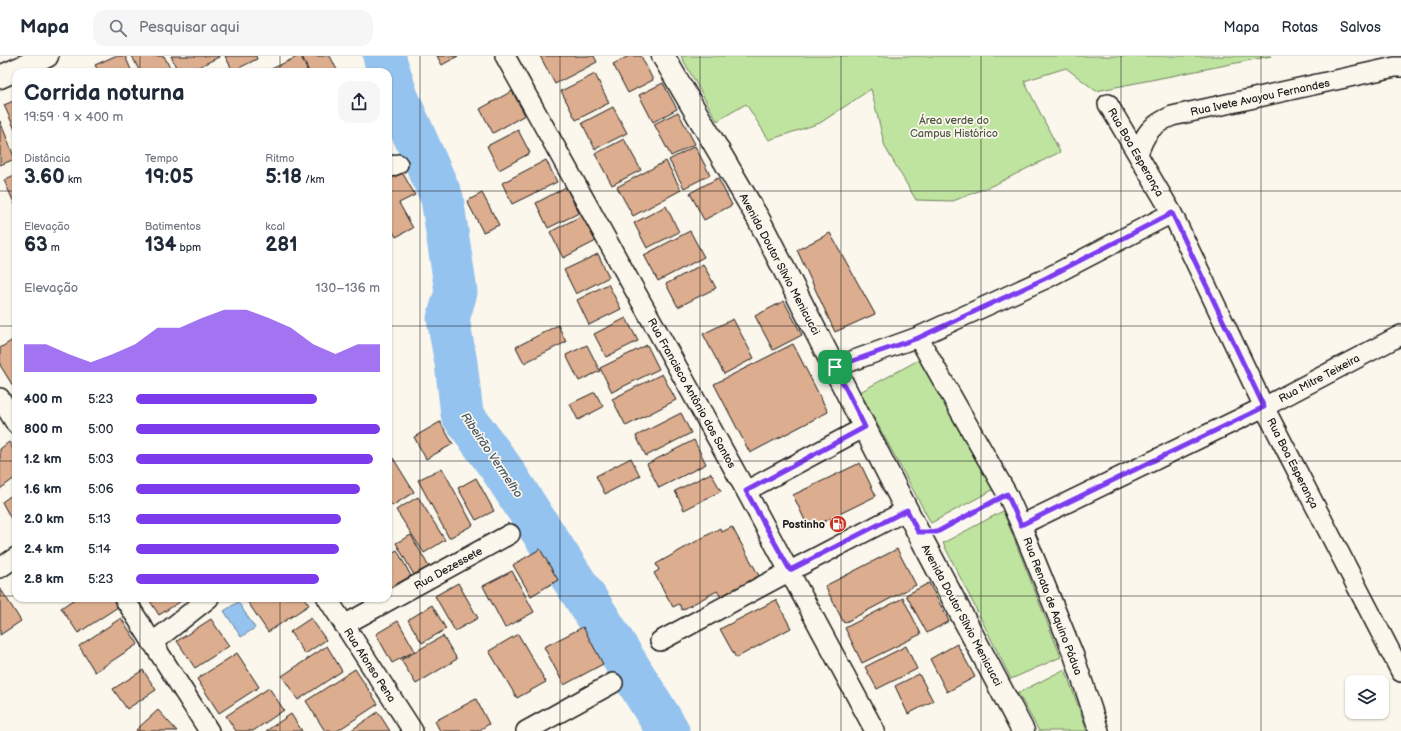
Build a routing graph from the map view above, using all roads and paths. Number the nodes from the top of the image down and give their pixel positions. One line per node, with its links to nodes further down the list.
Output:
1 (506, 56): 18 (street, Rua Francisco Antônio dos Santos)
2 (663, 56): 13 (main road, Avenida Doutor Sílvio Menicucci)
3 (37, 64): 4 (main road)
4 (26, 68)
5 (1401, 68): 9 (street, Rua Ivete Avayou Fernandes)
6 (12, 73): 7 (main road)
7 (0, 77)
8 (1108, 104): 9 (street, Rua Boa Esperança)
9 (1138, 154): 10 (street, Rua Boa Esperança)
10 (1172, 213): 12 (street); 15 (street, Rua Boa Esperança)
11 (1401, 335): 15 (street, Rua Mitre Teixeira)
12 (918, 338): 13 (street); 19 (street, Rua Renato de Aquino Pádua)
13 (835, 367): 17 (main road, Avenida Doutor Sílvio Menicucci)
14 (0, 398): 16 (street)
15 (1264, 407): 21 (street, Rua Mitre Teixeira); 35 (street, Rua Boa Esperança)
16 (12, 418)
17 (865, 427): 18 (street); 20 (main road, Avenida Doutor Sílvio Menicucci)
18 (746, 491): 26 (street, Rua Francisco Antônio dos Santos)
19 (1007, 494): 21 (street, Rua Renato de Aquino Pádua); 22 (path)
20 (907, 510): 22 (main road, Avenida Doutor Sílvio Menicucci); 26 (street)
21 (1021, 525): 42 (street, Rua Renato de Aquino Pádua)
22 (918, 532): 41 (main road, Avenida Doutor Sílvio Menicucci)
23 (510, 534): 27 (street, Rua Dezessete)
24 (12, 560): 25 (street)
25 (0, 568)
26 (790, 570): 33 (street); 40 (street, Rua Francisco Antônio dos Santos)
27 (392, 599)
28 (127, 602): 34 (street)
29 (204, 602): 34 (street)
30 (330, 602): 32 (street, Rua Afonso Pena)
31 (386, 602): 32 (street, Rua Dezessete)
32 (344, 625): 38 (street, Rua Afonso Pena)
33 (660, 641)
34 (152, 642): 37 (street)
35 (1401, 672)
36 (613, 683): 39 (street)
37 (209, 731)
38 (413, 731)
39 (526, 731)
40 (875, 731)
41 (1023, 731)
42 (1099, 731)

